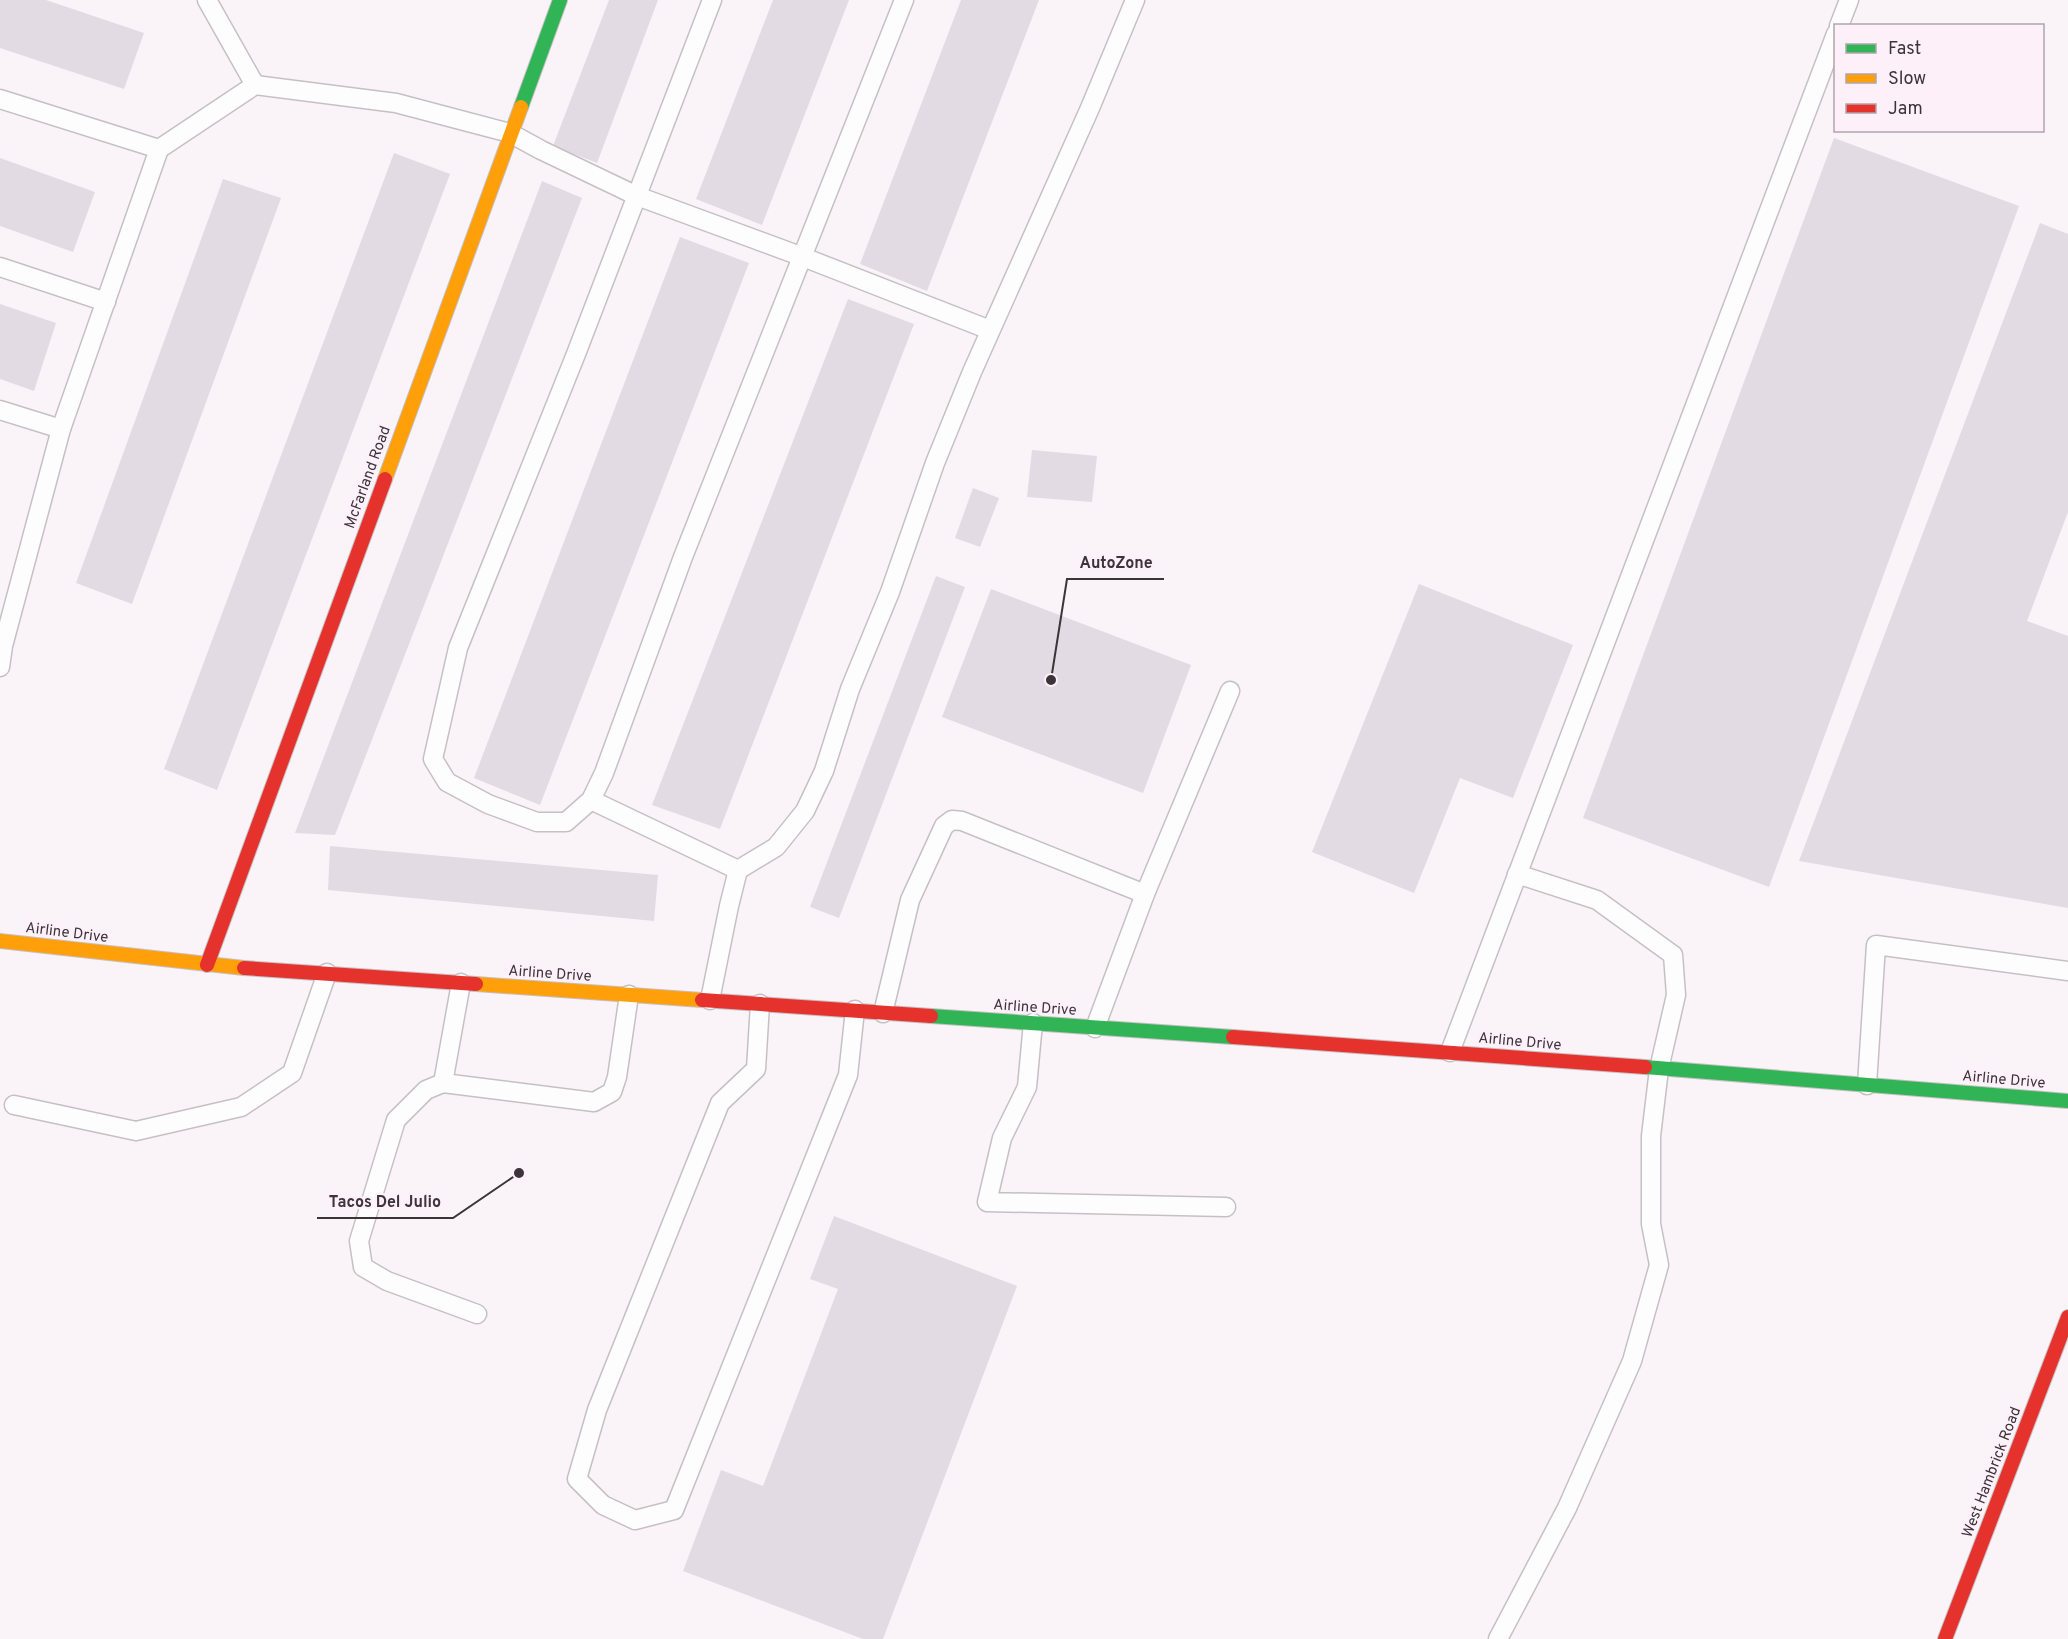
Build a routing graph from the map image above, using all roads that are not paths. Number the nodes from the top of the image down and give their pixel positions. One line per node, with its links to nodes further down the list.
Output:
1 (207, 0): 9 (lane)
2 (560, 0): 11 (main road, McFarland Road)
3 (712, 0): 13 (lane)
4 (904, 0): 14 (lane)
5 (1135, 0): 17 (lane)
6 (1848, 0): 7 (lane)
7 (1840, 24)
8 (1834, 39): 24 (lane)
9 (255, 85): 11 (lane); 12 (lane)
10 (0, 99): 12 (lane)
11 (510, 133): 13 (lane); 27 (main road, McFarland Road)
12 (159, 149): 16 (lane)
13 (637, 196): 14 (lane); 22 (lane)
14 (803, 257): 17 (lane); 22 (lane)
15 (0, 267): 16 (lane)
16 (105, 302): 19 (lane)
17 (990, 330): 23 (lane)
18 (0, 410): 19 (lane)
19 (61, 429): 20 (lane)
20 (0, 667)
21 (1230, 691): 25 (lane)
22 (591, 800): 23 (lane)
23 (738, 870): 32 (lane)
24 (1517, 874): 38 (lane); 39 (lane)
25 (1145, 894): 35 (lane); 37 (lane)
26 (0, 941): 27 (main road, Airline Drive)
27 (207, 965): 29 (main road, Airline Drive)
28 (2068, 971): 41 (lane)
29 (327, 973): 30 (main road, Airline Drive); 44 (lane)
30 (461, 983): 31 (main road, Airline Drive); 40 (lane)
31 (629, 995): 32 (main road, Airline Drive); 40 (lane)
32 (710, 1000): 33 (main road, Airline Drive)
33 (760, 1004): 34 (main road, Airline Drive); 34 (lane)
34 (855, 1010): 35 (main road, Airline Drive)
35 (883, 1013): 36 (main road, Airline Drive)
36 (1033, 1023): 37 (main road, Airline Drive); 45 (lane)
37 (1095, 1028): 38 (main road, Airline Drive)
38 (1450, 1052): 39 (main road, Airline Drive)
39 (1659, 1069): 41 (main road, Airline Drive); 48 (lane)
40 (443, 1083): 46 (lane)
41 (1867, 1085): 43 (main road, Airline Drive)
42 (2068, 1088): 43 (lane)
43 (2068, 1101)
44 (14, 1105)
45 (1226, 1207)
46 (477, 1314)
47 (2068, 1317): 49 (main road, West Hambrick Road)
48 (1498, 1639)
49 (1945, 1639)

